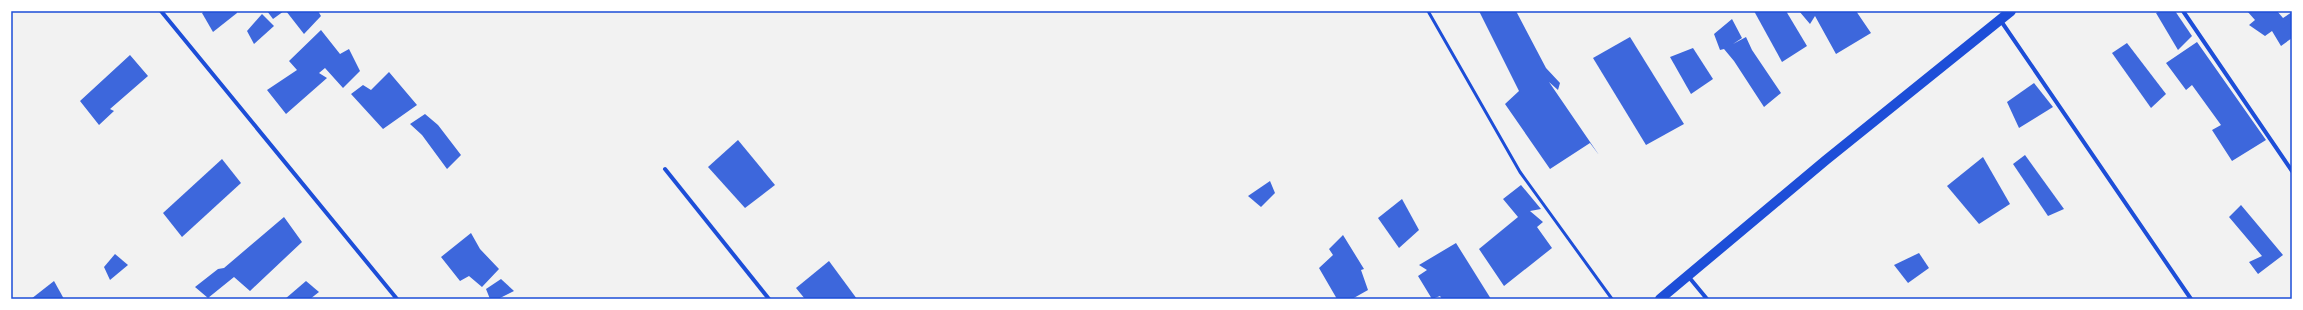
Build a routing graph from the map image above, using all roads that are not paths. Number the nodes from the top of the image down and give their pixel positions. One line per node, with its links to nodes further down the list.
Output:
1 (161, 11): 9 (street)
2 (1428, 11): 11 (lane)
3 (2011, 11): 5 (main road)
4 (2183, 11): 7 (street)
5 (2000, 20): 8 (main road); 14 (street)
6 (665, 169): 10 (street)
7 (2292, 172)
8 (1688, 276): 12 (main road); 13 (street)
9 (397, 299)
10 (769, 299)
11 (1612, 299)
12 (1660, 299)
13 (1707, 299)
14 (2191, 299)

